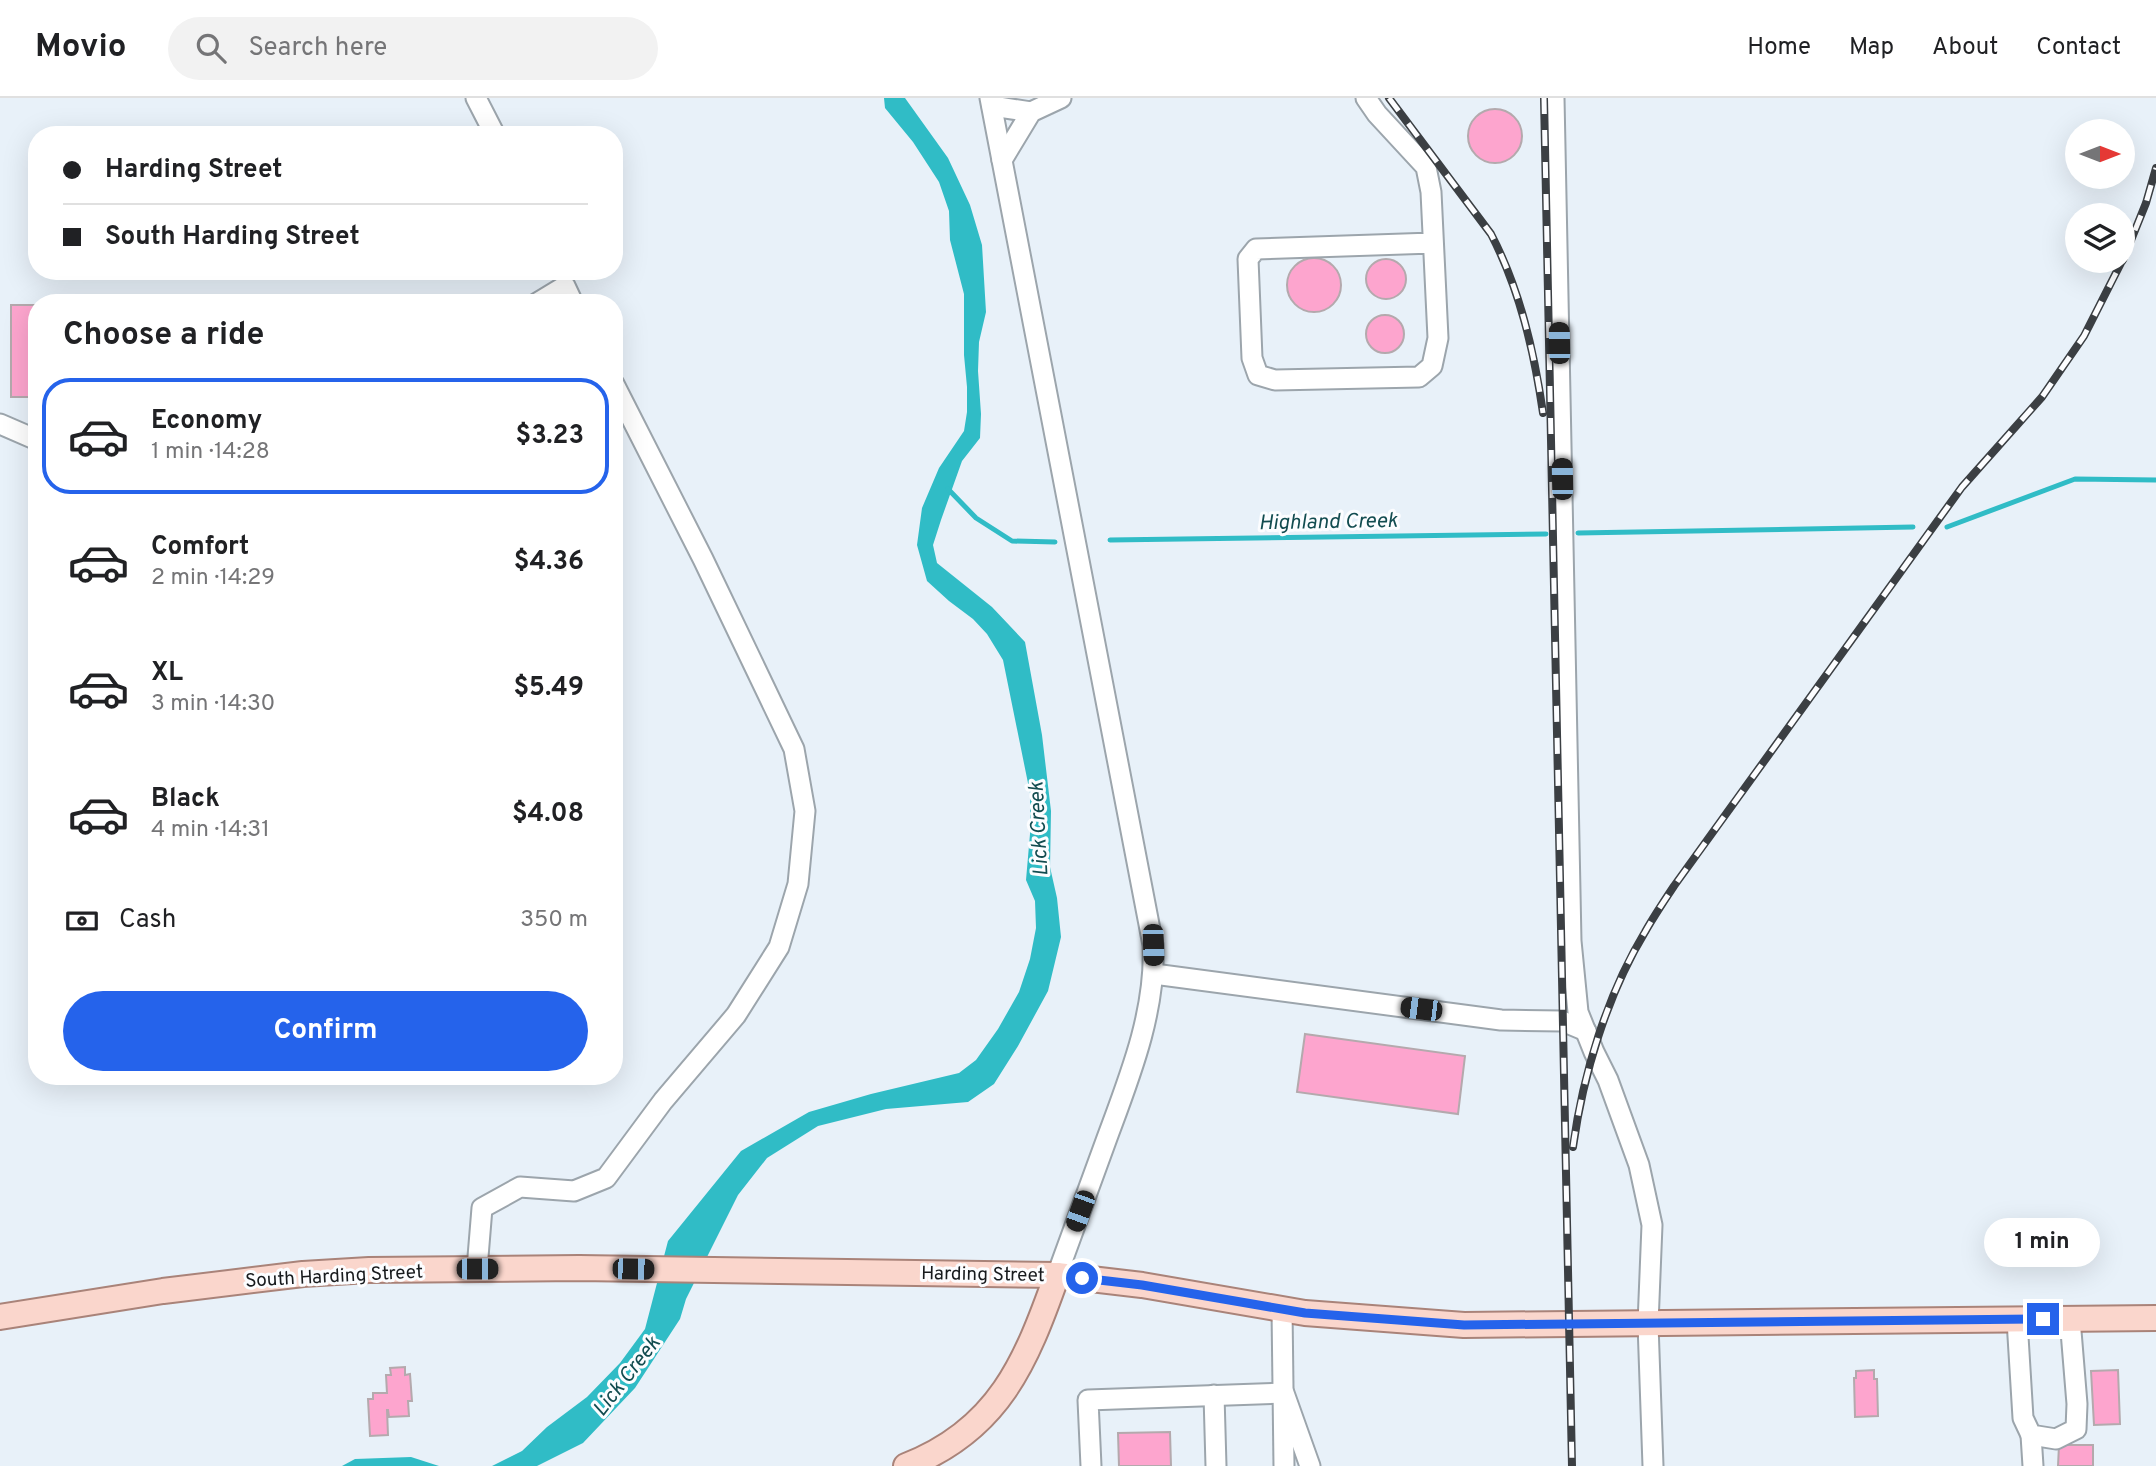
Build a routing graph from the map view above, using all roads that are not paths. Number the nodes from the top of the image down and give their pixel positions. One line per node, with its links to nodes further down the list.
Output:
1 (476, 98): 7 (lane)
2 (1061, 98): 6 (lane)
3 (1366, 98): 9 (lane)
4 (1554, 98): 14 (lane)
5 (991, 102): 6 (lane); 8 (lane)
6 (1031, 113): 8 (lane)
7 (490, 126)
8 (1002, 160): 13 (lane)
9 (1433, 243): 9 (lane)
10 (623, 402): 15 (lane)
11 (0, 424): 12 (lane)
12 (28, 436)
13 (1154, 974): 14 (lane); 17 (lane)
14 (1586, 1031): 23 (lane)
15 (477, 1269): 16 (main road, South Harding Street); 19 (main road, South Harding Street)
16 (796, 1270): 17 (main road, Harding Street)
17 (1057, 1275): 18 (main road, Harding Street); 27 (main road)
18 (1282, 1309): 23 (main road); 24 (lane)
19 (0, 1317)
20 (2156, 1318): 21 (main road)
21 (2070, 1319): 22 (main road); 26 (lane)
22 (2017, 1320): 23 (main road); 26 (lane)
23 (1648, 1324): 32 (lane)
24 (1284, 1393): 25 (lane); 30 (lane); 31 (lane)
25 (1214, 1395): 28 (lane); 29 (lane)
26 (2031, 1435): 33 (lane)
27 (906, 1466)
28 (1091, 1466)
29 (1216, 1466)
30 (1284, 1466)
31 (1310, 1466)
32 (1653, 1466)
33 (2033, 1466)

